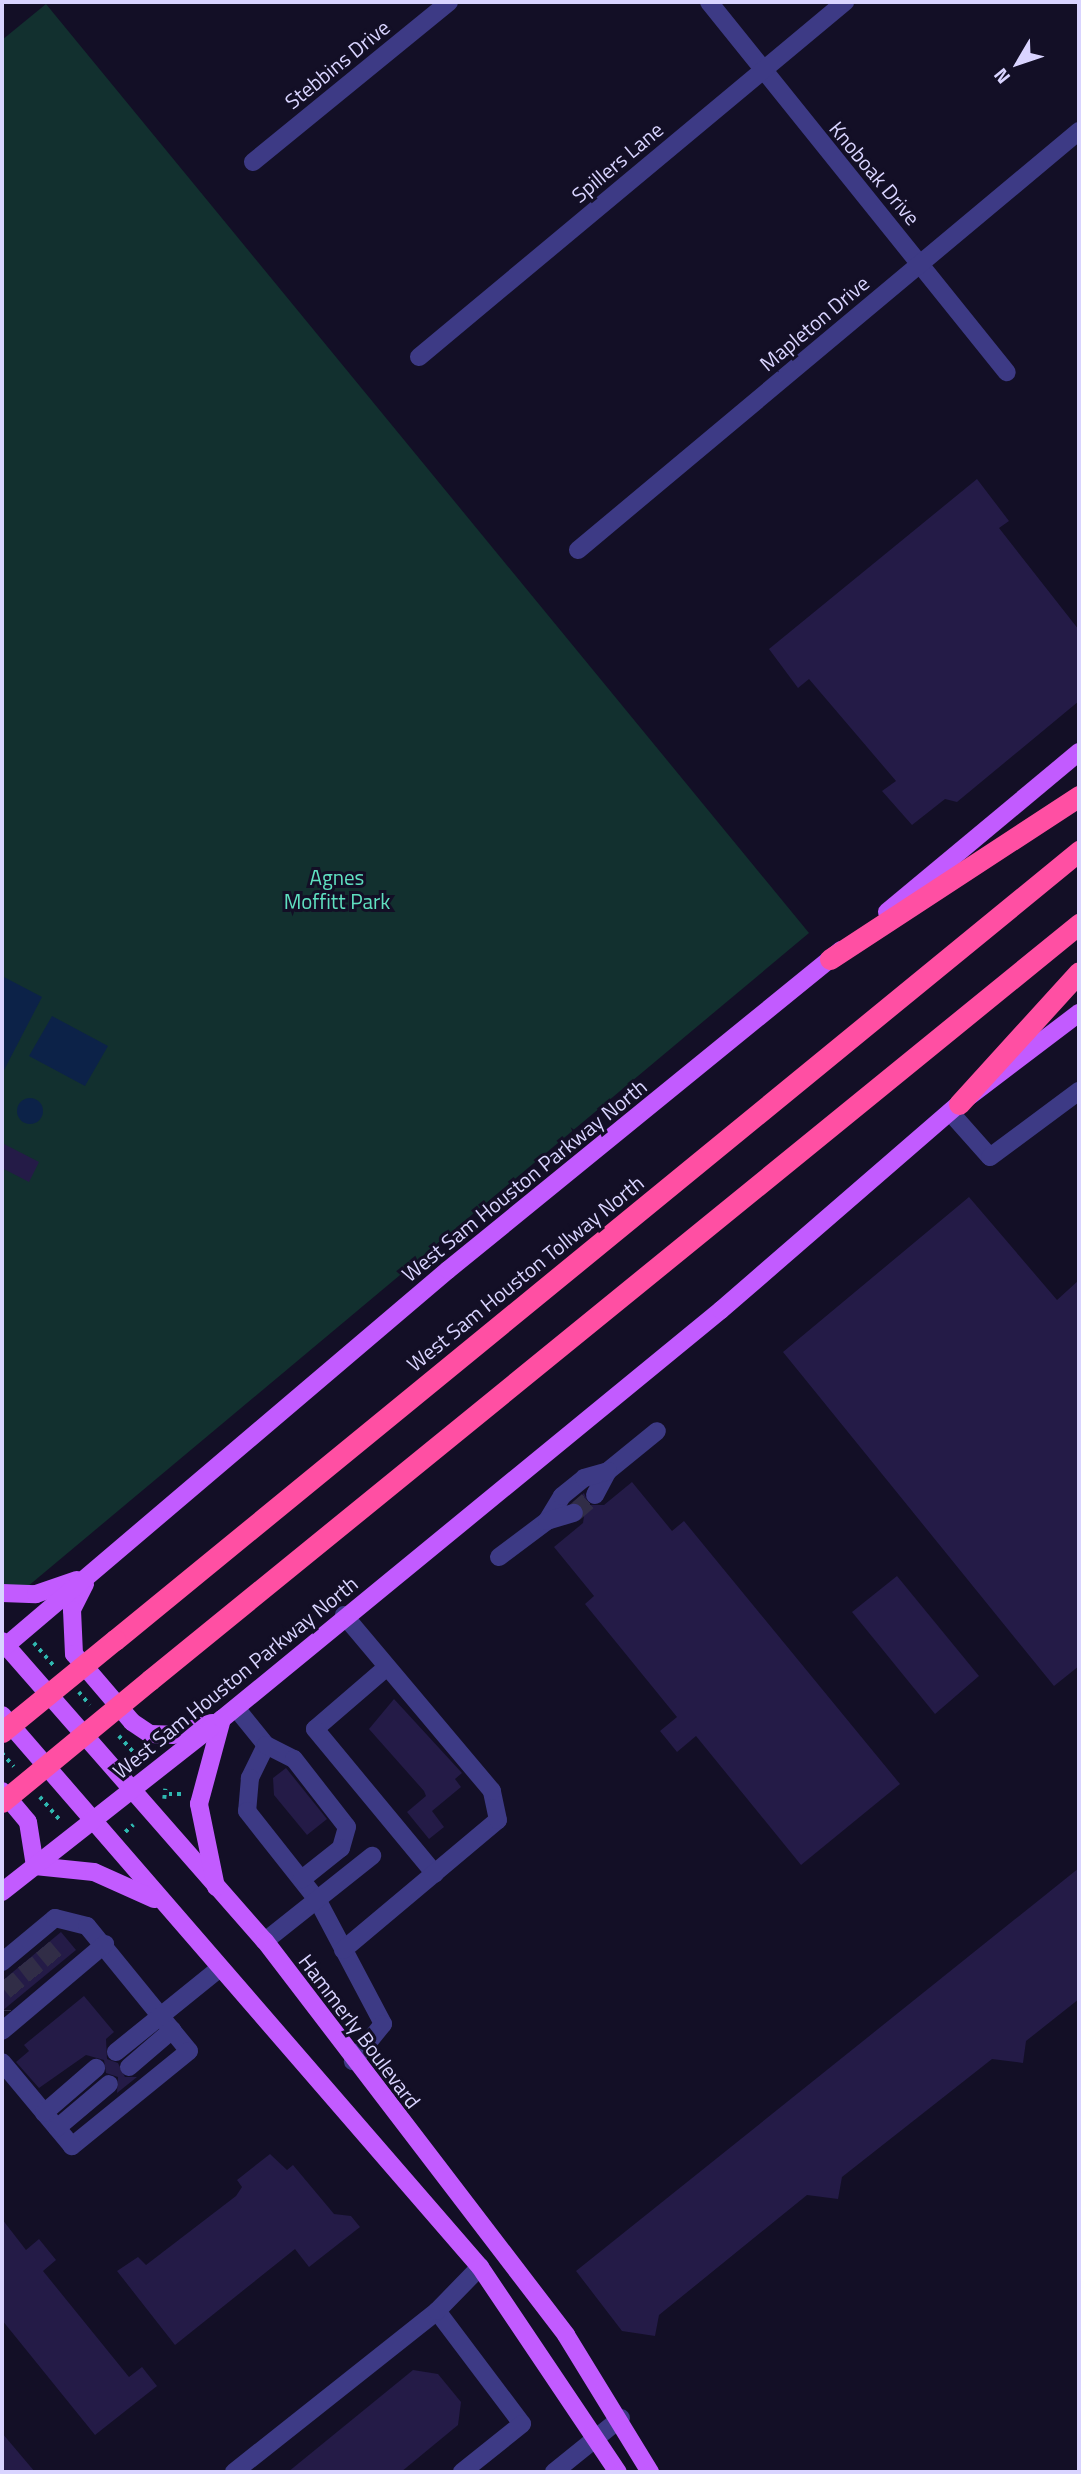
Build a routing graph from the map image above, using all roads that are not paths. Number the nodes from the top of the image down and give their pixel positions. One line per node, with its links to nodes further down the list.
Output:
1 (449, 2): 6 (street, Stebbins Drive)
2 (709, 2): 4 (street, Knoboak Drive)
3 (845, 2): 4 (street, Spillers Lane)
4 (762, 72): 7 (street, Knoboak Drive); 8 (street, Spillers Lane)
5 (1079, 131): 7 (street, Mapleton Drive)
6 (253, 162)
7 (921, 264): 9 (street, Knoboak Drive); 10 (street, Mapleton Drive)
8 (419, 357)
9 (1007, 372)
10 (578, 550)
11 (1079, 752): 15 (main road, West Sam Houston Parkway North)
12 (1079, 796): 15 (highway)
13 (1079, 851): 33 (highway, West Sam Houston Tollway North, bridge)
14 (1079, 924): 37 (highway, bridge)
15 (830, 959): 26 (main road, West Sam Houston Parkway North)
16 (1079, 972): 19 (highway)
17 (1079, 1013): 19 (main road, West Sam Houston Parkway North)
18 (1079, 1091): 19 (street)
19 (955, 1108): 28 (main road, West Sam Houston Parkway North)
20 (657, 1431): 21 (street)
21 (608, 1471): 22 (street); 24 (street)
22 (596, 1495)
23 (574, 1513): 24 (street)
24 (547, 1521): 25 (street)
25 (499, 1558)
26 (90, 1575): 27 (main road); 29 (main road, West Sam Houston Parkway North); 31 (main road)
27 (2, 1593)
28 (344, 1615): 30 (street); 31 (main road, West Sam Houston Parkway North)
29 (3, 1645): 36 (main road, Hammerly Boulevard)
30 (387, 1667): 41 (street); 41 (street)
31 (229, 1714): 34 (street); 36 (main road, West Sam Houston Parkway North); 43 (main road)
32 (2, 1715): 38 (main road)
33 (2, 1732)
34 (266, 1745): 42 (street); 42 (street)
35 (2, 1791): 40 (main road)
36 (130, 1794): 38 (main road, West Sam Houston Parkway North); 43 (main road, Hammerly Boulevard)
37 (2, 1802)
38 (92, 1822): 40 (main road, West Sam Houston Parkway North); 46 (main road)
39 (372, 1856): 45 (street)
40 (35, 1866): 44 (main road, West Sam Houston Parkway North); 46 (main road)
41 (435, 1874): 49 (street)
42 (302, 1879): 45 (street)
43 (216, 1887): 47 (main road, Hammerly Boulevard)
44 (2, 1892)
45 (318, 1901): 47 (street); 49 (street)
46 (163, 1904): 51 (main road)
47 (265, 1941): 56 (main road, Hammerly Boulevard)
48 (105, 1944): 50 (street); 52 (street); 53 (street)
49 (343, 1950): 56 (street)
50 (9, 1961)
51 (219, 1969): 52 (street); 63 (main road)
52 (160, 2015): 54 (street); 55 (street)
53 (6, 2021)
54 (172, 2030): 58 (street); 62 (street)
55 (116, 2052)
56 (353, 2061): 65 (main road, Hammerly Boulevard)
57 (2, 2062): 61 (street)
58 (129, 2067)
59 (96, 2068): 61 (street)
60 (109, 2084): 62 (street)
61 (44, 2113): 62 (street)
62 (57, 2128)
63 (480, 2267): 64 (street); 66 (main road)
64 (437, 2311): 67 (street); 68 (street)
65 (621, 2418): 66 (street); 71 (main road, Hammerly Boulevard)
66 (597, 2437): 69 (street); 70 (main road)
67 (234, 2472)
68 (462, 2472)
69 (554, 2472)
70 (618, 2472)
71 (650, 2472)

